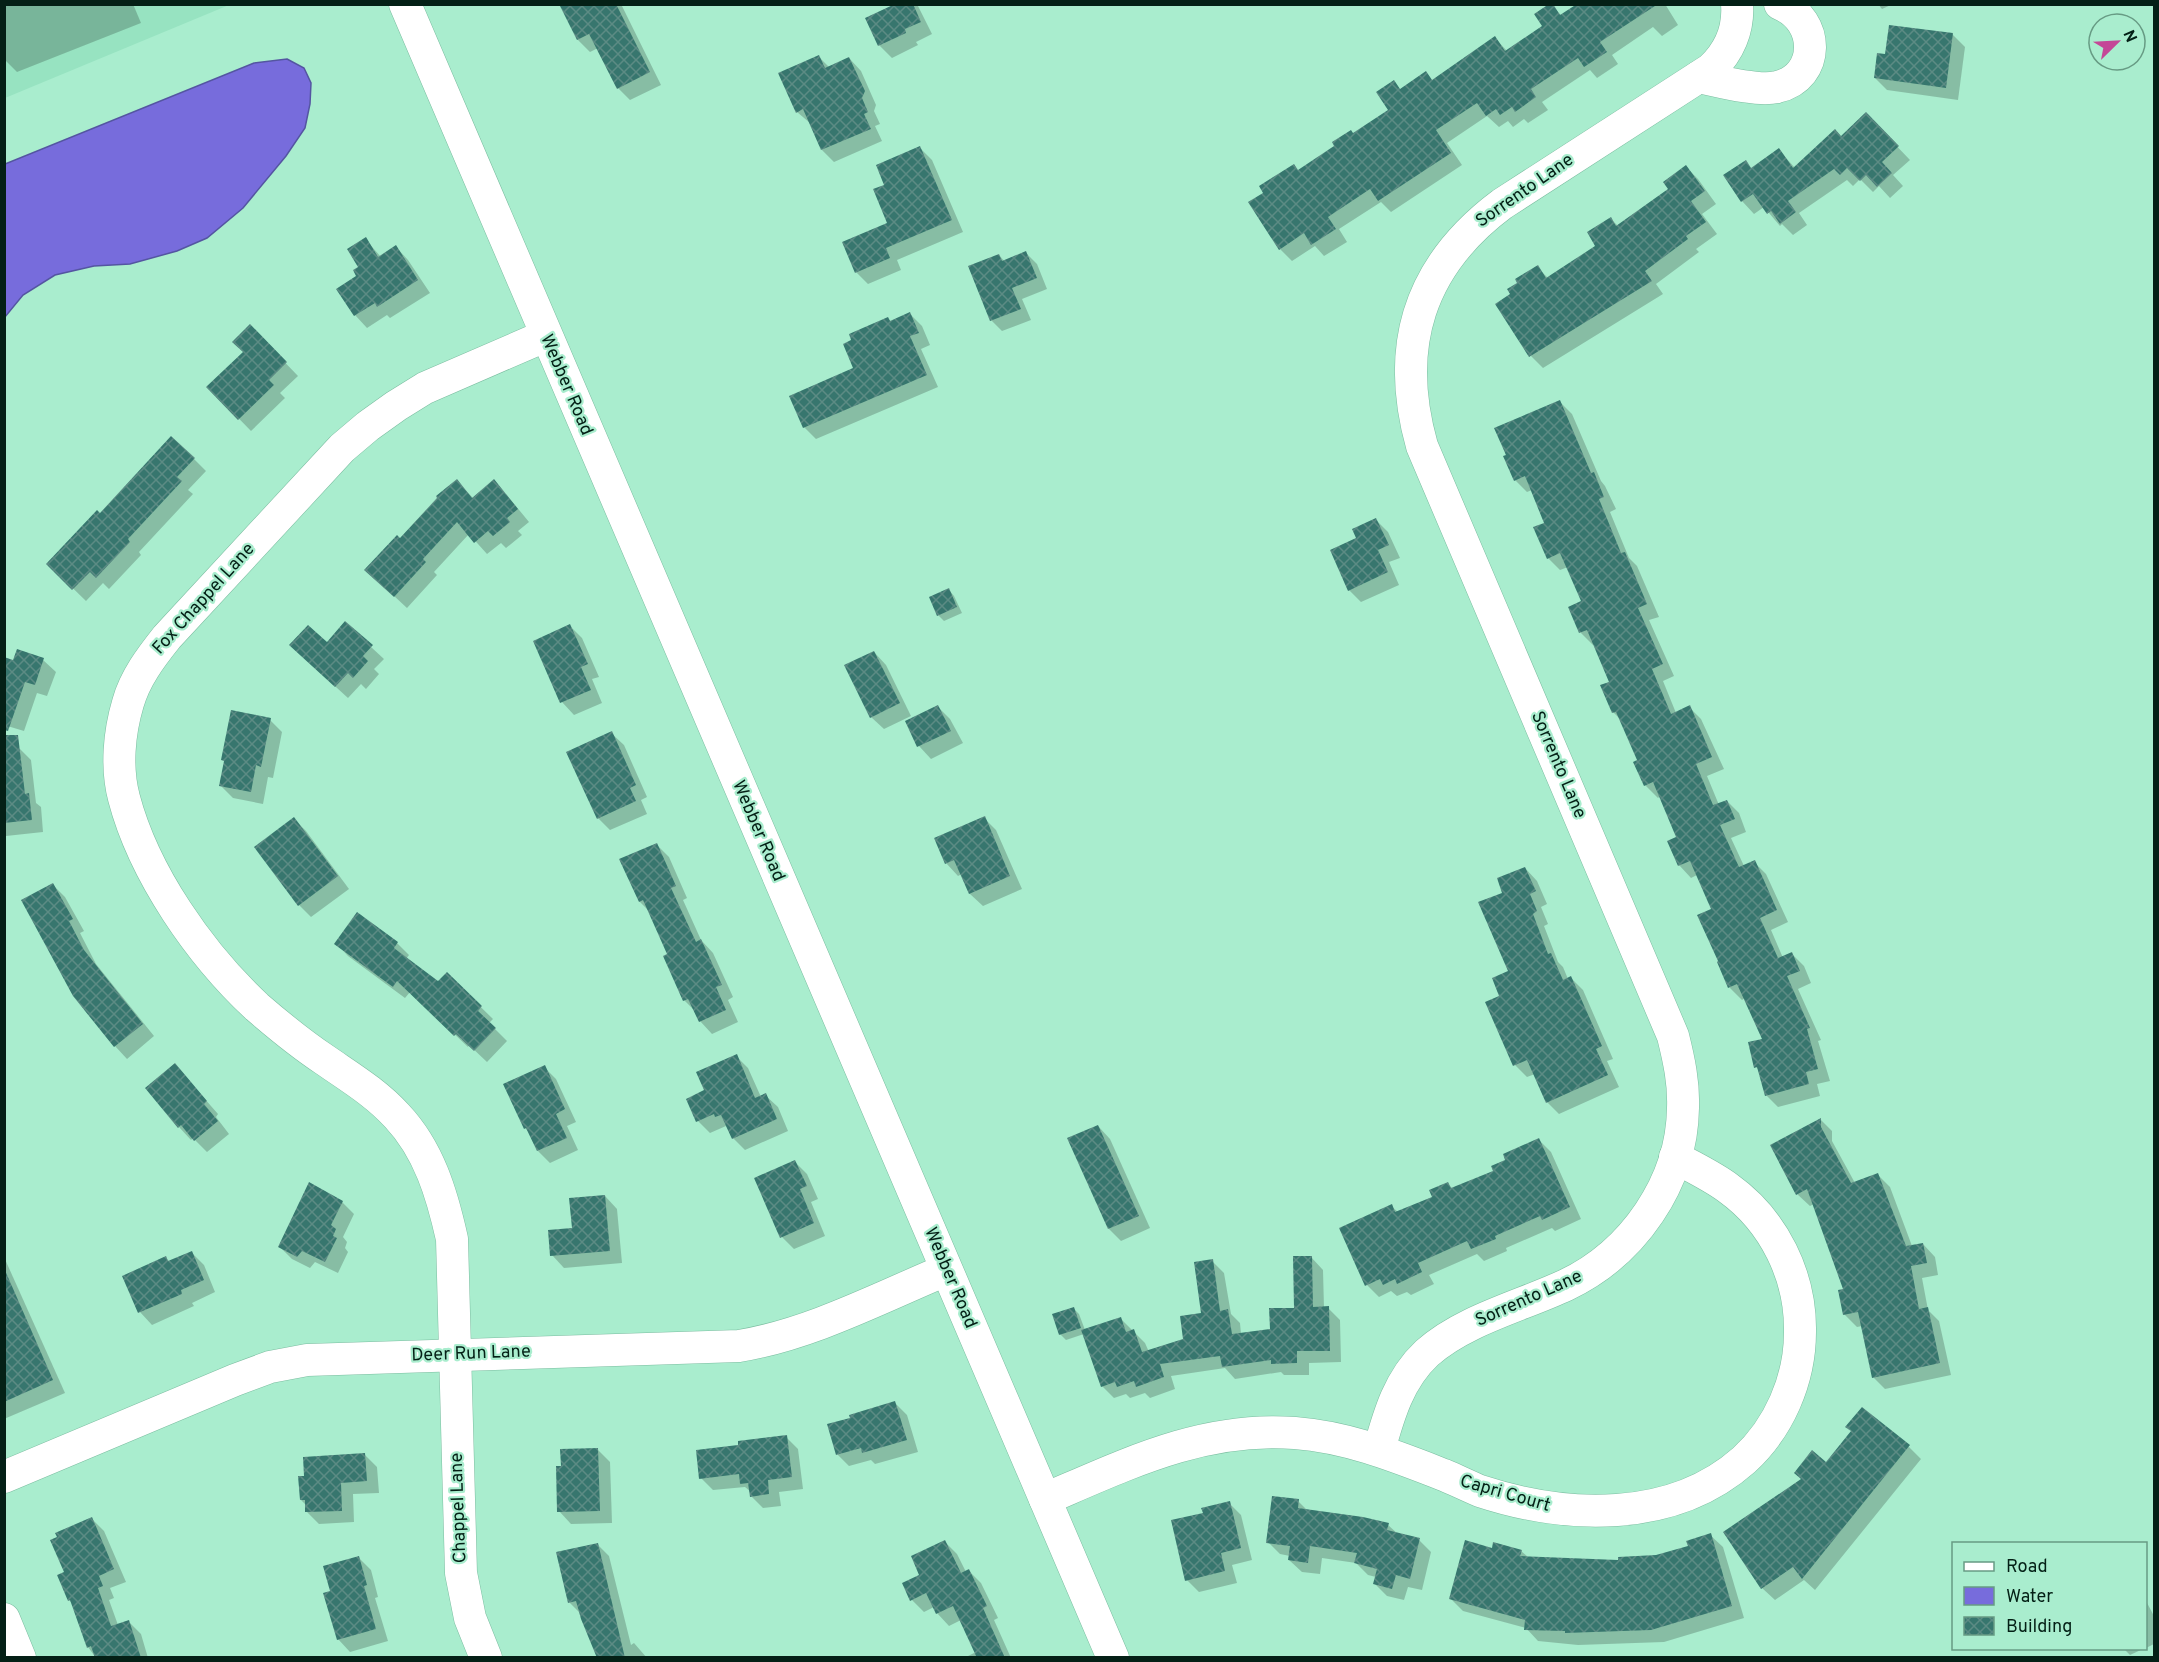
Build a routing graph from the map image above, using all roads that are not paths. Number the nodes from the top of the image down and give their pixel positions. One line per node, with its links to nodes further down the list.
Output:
1 (405, 4): 5 (street, Webber Road)
2 (1737, 4): 4 (street, Sorrento Lane)
3 (1779, 4): 4 (street)
4 (1698, 77): 6 (street, Sorrento Lane)
5 (545, 336): 7 (street, Webber Road); 8 (street, Fox Chappel Lane)
6 (1675, 1157): 9 (street, Sorrento Lane); 9 (street, Capri Court)
7 (946, 1270): 8 (street, Deer Run Lane); 11 (street, Webber Road)
8 (456, 1355): 10 (street, Deer Run Lane); 14 (street, Chappel Lane)
9 (1378, 1450): 11 (street, Capri Court)
10 (4, 1477)
11 (1045, 1499): 15 (street, Webber Road)
12 (4, 1618): 13 (street)
13 (20, 1658)
14 (486, 1658)
15 (1113, 1658)

